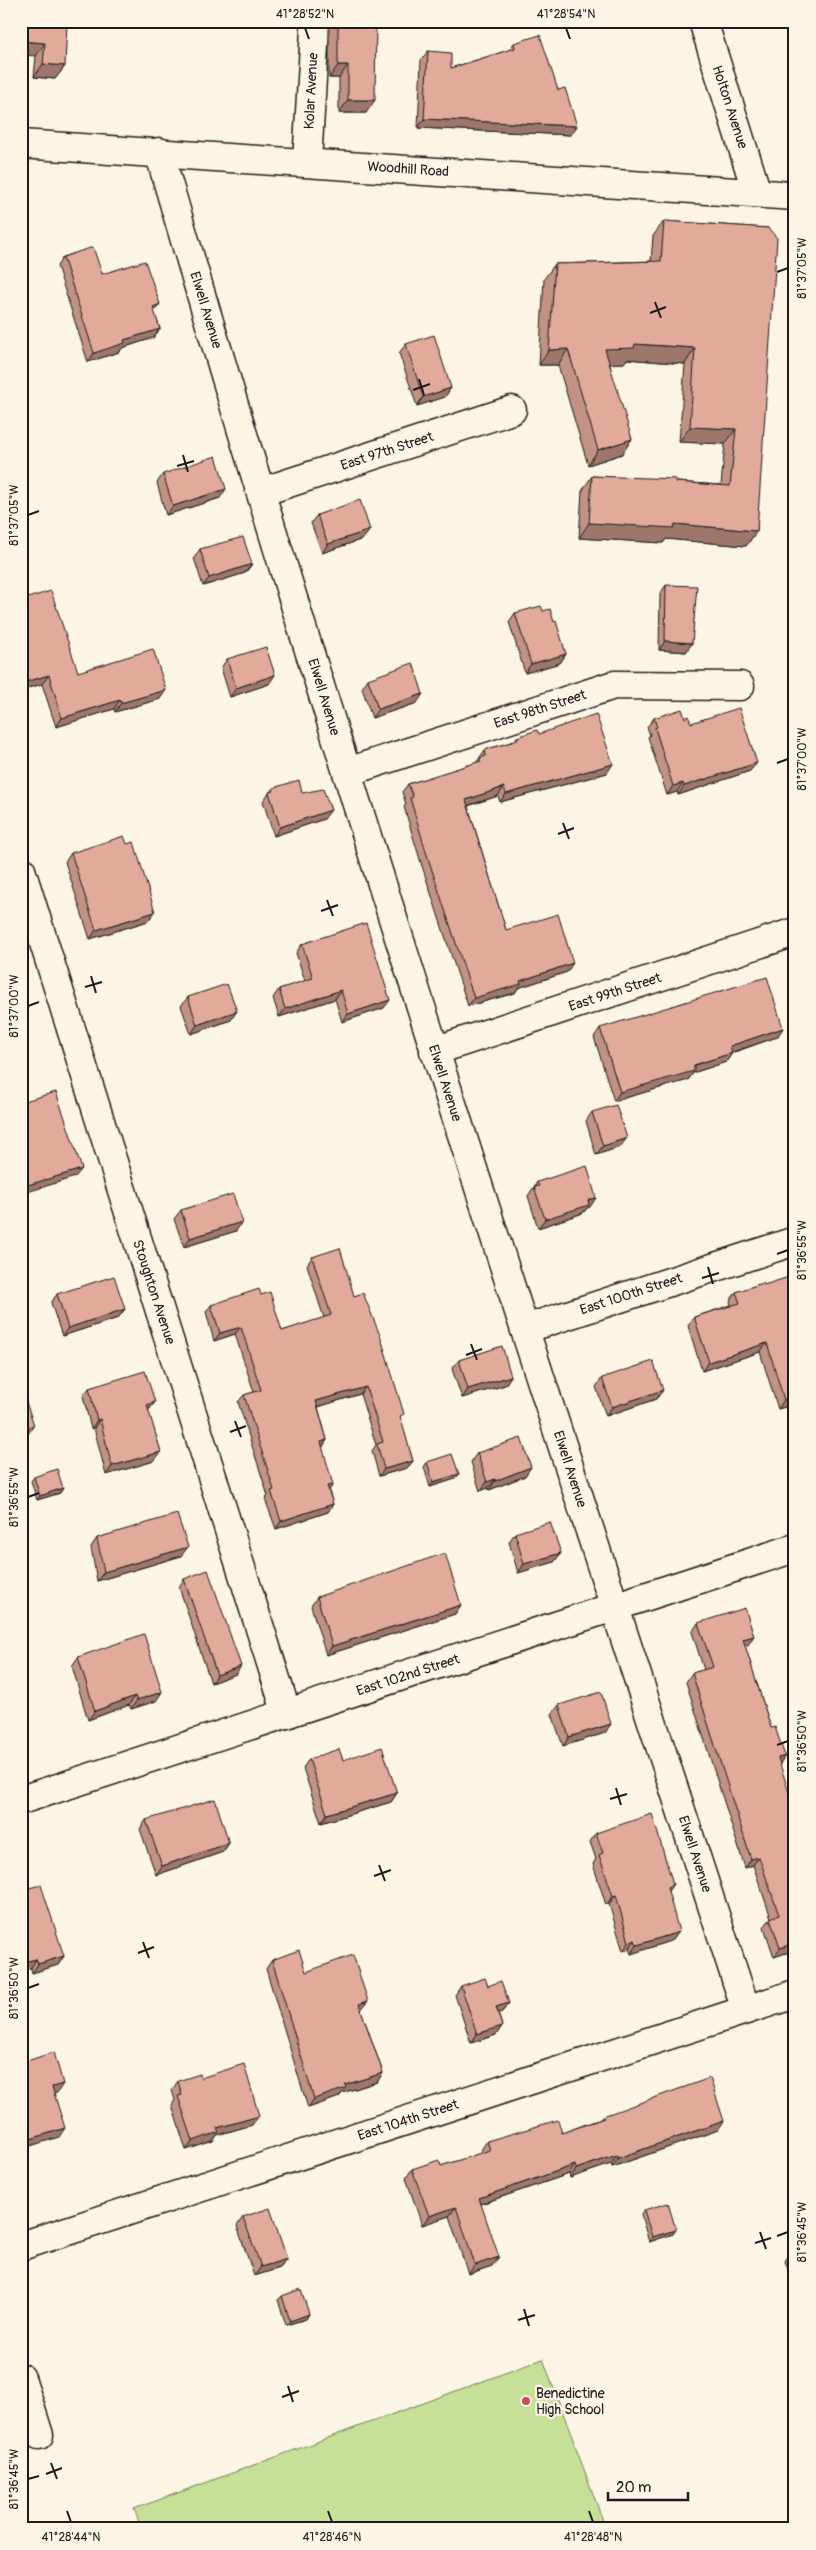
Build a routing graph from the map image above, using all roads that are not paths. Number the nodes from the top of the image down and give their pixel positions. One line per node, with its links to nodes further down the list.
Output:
1 (313, 21): 5 (street, Kolar Avenue)
2 (703, 21): 6 (street, Holton Avenue)
3 (21, 144): 4 (street, Woodhill Road)
4 (159, 152): 5 (street, Woodhill Road); 9 (street, Elwell Avenue)
5 (307, 162): 6 (street, Woodhill Road)
6 (757, 193): 7 (street, Woodhill Road)
7 (795, 196)
8 (512, 410): 9 (street, East 97th Street)
9 (261, 492): 11 (street, Elwell Avenue)
10 (740, 686): 11 (street, East 98th Street)
11 (347, 772): 14 (street, Elwell Avenue)
12 (21, 870): 19 (street, Stoughton Avenue)
13 (795, 932): 14 (street, East 99th Street)
14 (434, 1051): 16 (street, Elwell Avenue)
15 (795, 1241): 16 (street, East 100th Street)
16 (525, 1329): 18 (street, Elwell Avenue)
17 (795, 1548): 18 (street, East 102nd Street)
18 (615, 1608): 19 (street, East 102nd Street); 22 (street, Elwell Avenue)
19 (287, 1714): 20 (street, East 102nd Street)
20 (21, 1800)
21 (795, 1994): 22 (street, East 104th Street)
22 (746, 2010): 23 (street, East 104th Street)
23 (21, 2246)
24 (21, 2378): 25 (street)
25 (39, 2435)

